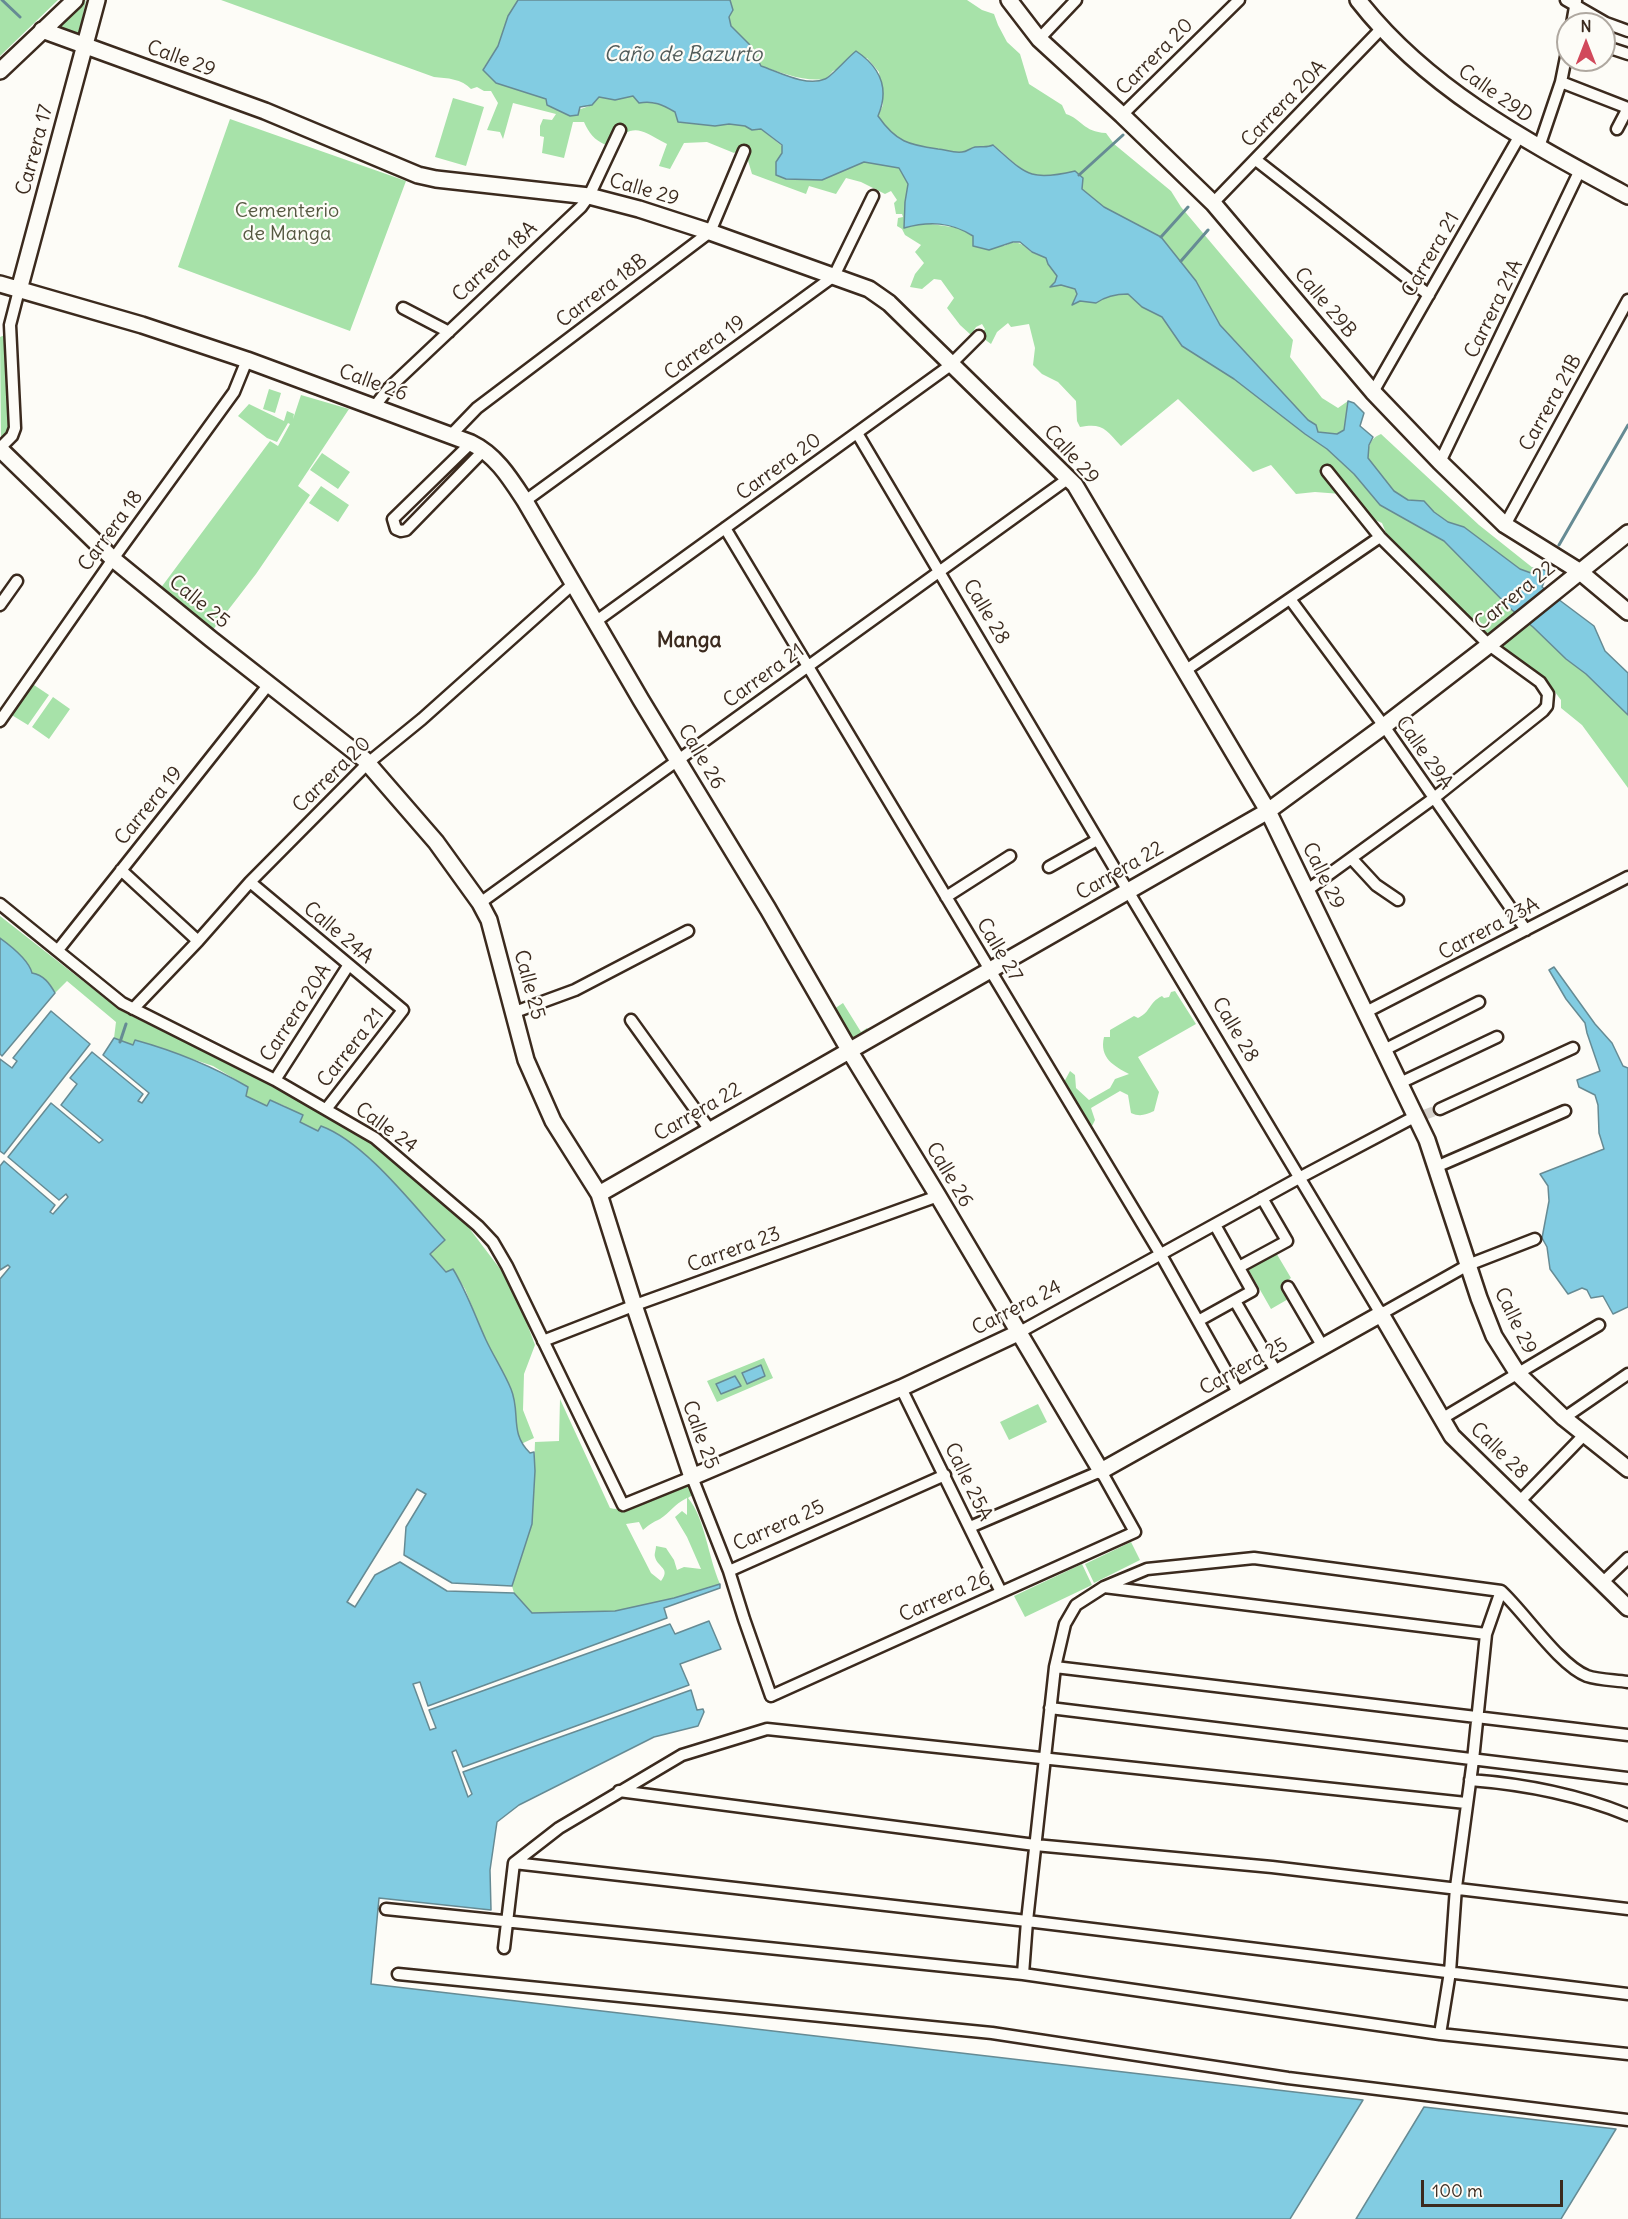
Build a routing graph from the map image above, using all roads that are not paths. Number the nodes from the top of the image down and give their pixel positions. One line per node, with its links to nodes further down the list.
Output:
1 (75, 0): 9 (main road)
2 (97, 0): 12 (main road, Carrera 17)
3 (1076, 0): 11 (street)
4 (1239, 0): 16 (street, Carrera 20)
5 (1358, 0): 8 (main road, Calle 29D)
6 (1011, 1): 11 (main road, Calle 29B)
7 (1572, 2): 10 (street)
8 (1381, 29): 19 (main road, Calle 29D); 22 (street, Carrera 20A)
9 (42, 30): 12 (main road, Calle 29); 13 (main road)
10 (1628, 31)
11 (1039, 39): 16 (main road, Calle 29B)
12 (85, 46): 24 (main road, Calle 29); 31 (main road, Carrera 17)
13 (0, 71)
14 (1563, 72): 15 (street)
15 (1561, 82): 17 (street); 20 (street)
16 (1122, 115): 27 (main road, Calle 29B)
17 (1617, 129)
18 (620, 130): 24 (street, Carrera 18A)
19 (1519, 137): 20 (main road, Calle 29D); 32 (street, Carrera 21)
20 (1539, 147): 23 (main road, Calle 29D)
21 (744, 151): 28 (street)
22 (1256, 160): 27 (street, Carrera 20A); 32 (street)
23 (1580, 170): 26 (main road, Calle 29D); 46 (street, Carrera 21A)
24 (589, 196): 28 (main road, Calle 29); 36 (street, Carrera 18A)
25 (873, 196): 29 (street, Carrera 19)
26 (1628, 196)
27 (1213, 204): 40 (main road, Calle 29B)
28 (710, 232): 29 (main road, Calle 29); 43 (street, Carrera 18B)
29 (834, 276): 39 (main road, Calle 29); 49 (street, Carrera 19)
30 (0, 284): 31 (main road, Calle 26)
31 (19, 290): 35 (street, Carrera 17); 38 (main road, Calle 26)
32 (1429, 294): 40 (street, Carrera 21)
33 (1628, 300): 50 (street, Carrera 21B)
34 (403, 308): 36 (street)
35 (5, 328): 45 (street, Carrera 17)
36 (449, 332): 41 (street, Carrera 18A)
37 (979, 336): 39 (street, Carrera 20)
38 (247, 360): 41 (main road, Calle 26); 54 (street, Carrera 18)
39 (953, 364): 42 (street, Carrera 20); 48 (main road, Calle 29)
40 (1373, 392): 46 (main road, Calle 29B)
41 (375, 406): 43 (main road, Calle 26)
42 (856, 433): 51 (street, Carrera 20); 56 (street, Calle 28)
43 (450, 436): 44 (main road, Calle 26)
44 (478, 446): 44 (street); 49 (main road, Calle 26)
45 (0, 448): 54 (main road, Calle 25)
46 (1440, 462): 50 (main road, Calle 29B)
47 (1327, 471): 53 (street)
48 (1069, 478): 56 (street, Carrera 21); 65 (main road, Calle 29)
49 (525, 501): 58 (main road, Calle 26)
50 (1505, 525): 55 (main road, Calle 29B)
51 (725, 528): 62 (street, Carrera 20); 64 (street, Calle 27)
52 (1628, 533): 55 (main road, Carrera 22)
53 (1380, 537): 59 (street); 63 (street)
54 (113, 559): 66 (main road, Calle 25); 67 (street, Carrera 18)
55 (1579, 571): 61 (main road, Calle 29B); 63 (main road, Carrera 22)
56 (938, 573): 64 (street, Carrera 21); 73 (street, Calle 28)
57 (17, 581): 60 (street)
58 (573, 584): 62 (main road, Calle 26); 70 (street, Carrera 20)
59 (1290, 599): 65 (street); 68 (street, Calle 29A)
60 (0, 605)
61 (1628, 612)
62 (595, 622): 69 (main road, Calle 26)
63 (1493, 642): 68 (main road, Carrera 22); 71 (street)
64 (808, 667): 69 (street, Carrera 21); 82 (street, Calle 27)
65 (1186, 670): 72 (main road, Calle 29)
66 (269, 684): 70 (main road, Calle 25); 77 (street, Carrera 19)
67 (0, 721)
68 (1384, 726): 71 (street, Calle 29A); 72 (main road, Carrera 22)
69 (678, 760): 84 (street, Carrera 21); 100 (main road, Calle 26)
70 (368, 763): 79 (street, Carrera 20); 84 (main road, Calle 25)
71 (1434, 798): 75 (street); 86 (street, Calle 29A)
72 (1268, 811): 80 (main road, Carrera 22); 81 (main road, Calle 29)
73 (1097, 840): 76 (street); 80 (street, Calle 28)
74 (1010, 856): 82 (street)
75 (1352, 859): 81 (street); 83 (street)
76 (1048, 867)
77 (121, 870): 88 (street); 89 (street, Carrera 19)
78 (1628, 878): 86 (street, Carrera 23A)
79 (250, 882): 88 (street, Carrera 20); 90 (street, Calle 24A)
80 (1128, 891): 91 (main road, Carrera 22); 110 (street, Calle 28)
81 (1306, 891): 96 (main road, Calle 29)
82 (946, 897): 91 (street, Calle 27)
83 (1398, 900)
84 (480, 903): 95 (main road, Calle 25)
85 (0, 904): 89 (street, Calle 24)
86 (1526, 930): 96 (street, Carrera 23A)
87 (688, 931): 95 (street)
88 (198, 940): 93 (street, Carrera 20)
89 (58, 950): 93 (street, Calle 24)
90 (348, 966): 94 (street, Calle 24A); 102 (street, Carrera 20A)
91 (990, 970): 100 (main road, Carrera 22); 116 (street, Calle 27)
92 (1479, 1002): 101 (street)
93 (133, 1009): 102 (street, Calle 24)
94 (403, 1010): 104 (street, Carrera 21)
95 (515, 1012): 111 (main road, Calle 25)
96 (1366, 1012): 101 (main road, Calle 29)
97 (631, 1020): 108 (street)
98 (1497, 1036): 103 (street)
99 (1573, 1048): 105 (street)
100 (849, 1050): 108 (main road, Carrera 22); 112 (main road, Calle 26)
101 (1384, 1050): 103 (main road, Calle 29)
102 (275, 1080): 104 (street, Calle 24)
103 (1400, 1083): 107 (main road, Calle 29)
104 (327, 1108): 126 (street, Calle 24)
105 (1440, 1108)
106 (1564, 1111): 109 (street)
107 (1419, 1117): 109 (main road, Calle 29); 110 (street, Carrera 24)
108 (710, 1130): 111 (main road, Carrera 22)
109 (1436, 1167): 117 (main road, Calle 29)
110 (1299, 1178): 113 (street, Carrera 24); 122 (street, Calle 28)
111 (599, 1194): 121 (main road, Calle 25)
112 (938, 1196): 121 (street, Carrera 23); 125 (main road, Calle 26)
113 (1262, 1198): 114 (street, Carrera 24); 118 (street)
114 (1215, 1225): 116 (street, Carrera 24); 118 (street)
115 (1535, 1239): 117 (street, Carrera 25)
116 (1161, 1255): 123 (street, Calle 27); 125 (street, Carrera 24)
117 (1468, 1265): 122 (street, Carrera 25); 129 (main road, Calle 29)
118 (1239, 1267): 120 (street)
119 (1288, 1287): 127 (street)
120 (1235, 1301): 123 (street); 128 (street)
121 (634, 1305): 126 (street, Carrera 23); 139 (main road, Calle 25)
122 (1381, 1314): 127 (main road, Carrera 25); 133 (main road, Calle 28)
123 (1198, 1321): 132 (street, Calle 27)
124 (1599, 1325): 129 (street)
125 (1018, 1333): 131 (main road, Carrera 24); 137 (main road, Calle 26)
126 (543, 1341): 141 (street, Calle 24)
127 (1323, 1347): 128 (main road, Carrera 25)
128 (1276, 1373): 132 (main road, Carrera 25)
129 (1518, 1374): 133 (street); 134 (main road, Calle 29)
130 (1628, 1374): 134 (street)
131 (901, 1388): 138 (street, Calle 25A); 139 (main road, Carrera 24)
132 (1239, 1394): 137 (main road, Carrera 25)
133 (1443, 1418): 140 (main road, Calle 28)
134 (1564, 1418): 135 (main road, Calle 29)
135 (1585, 1434): 136 (main road, Calle 29); 140 (street)
136 (1628, 1469)
137 (1101, 1471): 142 (street, Carrera 25); 143 (street, Calle 26)
138 (945, 1475): 142 (street, Calle 25A); 145 (street, Carrera 25)
139 (692, 1477): 141 (street, Carrera 24); 145 (street, Calle 25)
140 (1520, 1501): 146 (main road, Calle 28)
141 (623, 1505)
142 (970, 1527): 149 (street, Calle 25A)
143 (1135, 1533): 149 (street, Carrera 26)
144 (1628, 1558): 146 (street)
145 (729, 1571): 154 (street, Calle 25)
146 (1602, 1583): 150 (main road, Calle 28)
147 (1104, 1587): 148 (street); 151 (street); 152 (street)
148 (1501, 1591): 151 (street); 153 (street)
149 (1001, 1592): 154 (street, Carrera 26)
150 (1628, 1608)
151 (1486, 1634): 156 (street)
152 (1055, 1667): 155 (street); 156 (street)
153 (1628, 1682)
154 (771, 1696)
155 (1050, 1708): 158 (street); 159 (street)
156 (1476, 1718): 157 (street); 159 (street)
157 (1628, 1735)
158 (1046, 1758): 162 (street); 163 (street); 165 (street)
159 (1473, 1760): 160 (street); 161 (street)
160 (1628, 1778)
161 (1470, 1780): 163 (street); 164 (street)
162 (618, 1791): 165 (street); 166 (street)
163 (1466, 1803): 167 (street)
164 (1628, 1815)
165 (1035, 1845): 167 (street); 171 (street)
166 (514, 1863): 170 (street); 171 (street)
167 (1456, 1887): 169 (street); 173 (street)
168 (386, 1909): 170 (street)
169 (1628, 1909)
170 (507, 1920): 172 (street); 175 (street)
171 (1027, 1921): 173 (street); 175 (street)
172 (504, 1948)
173 (1450, 1972): 176 (street); 177 (street)
174 (398, 1974): 179 (street)
175 (1023, 1974): 177 (street)
176 (1628, 1994)
177 (1440, 2034): 178 (street)
178 (1628, 2054)
179 (1628, 2120)

